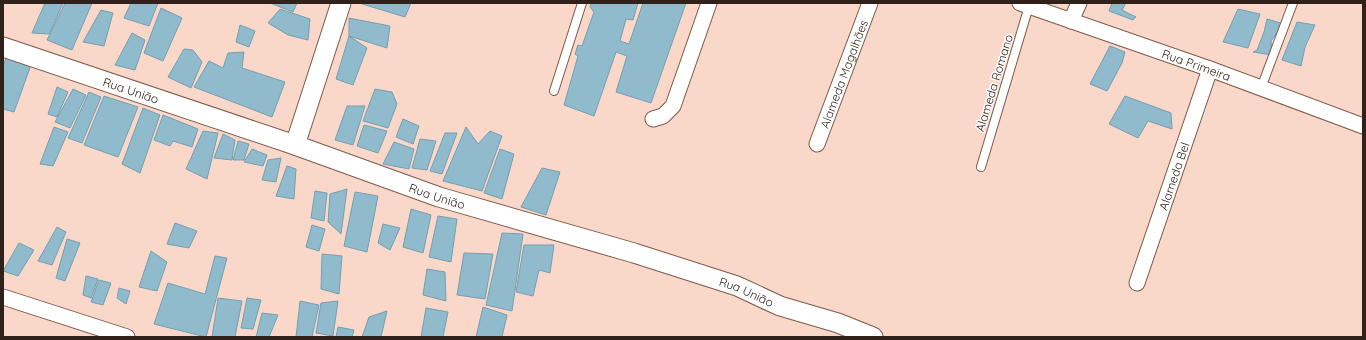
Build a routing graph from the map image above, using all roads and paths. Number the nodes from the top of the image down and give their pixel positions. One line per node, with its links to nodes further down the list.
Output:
1 (341, 3): 16 (street)
2 (582, 3): 12 (lane)
3 (710, 3): 13 (street)
4 (870, 3): 15 (street, Alameda Magalhães)
5 (1079, 3): 8 (street)
6 (1293, 3): 11 (lane)
7 (1024, 4): 8 (street, Rua Primeira); 17 (lane, Alameda Romano)
8 (1071, 21): 10 (street, Rua Primeira)
9 (3, 47): 16 (street, Rua União)
10 (1210, 69): 11 (street, Rua Primeira); 18 (street, Alameda Bel)
11 (1261, 88): 14 (street, Rua Primeira)
12 (554, 91)
13 (653, 119)
14 (1363, 126)
15 (817, 144)
16 (295, 145): 21 (street, Rua União)
17 (981, 167)
18 (1137, 283)
19 (3, 297): 20 (street)
20 (127, 337)
21 (873, 337)

